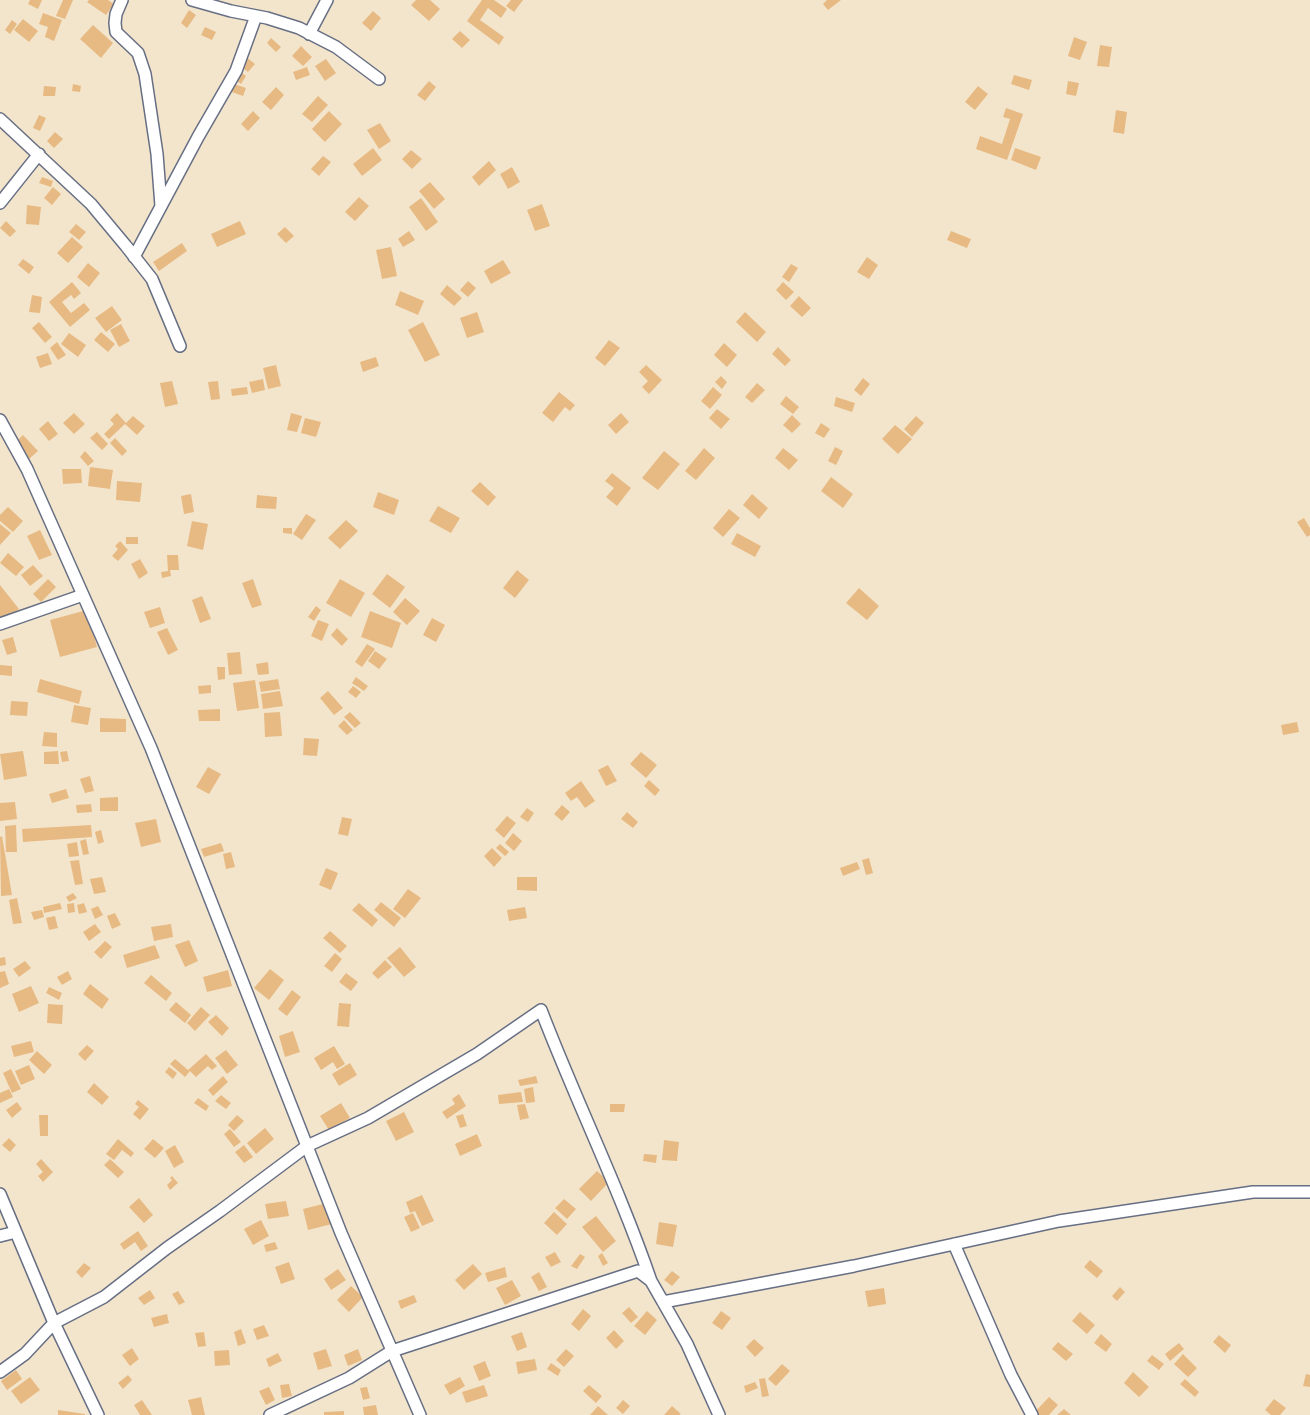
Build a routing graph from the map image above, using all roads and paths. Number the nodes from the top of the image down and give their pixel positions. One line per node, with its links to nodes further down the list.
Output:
1 (122, 0): 10 (street)
2 (192, 0): 4 (street)
3 (327, 0): 5 (street)
4 (256, 16): 5 (street); 10 (street)
5 (309, 34): 6 (street)
6 (379, 79)
7 (0, 119): 8 (street)
8 (39, 154): 9 (street); 11 (street)
9 (0, 203)
10 (161, 206): 11 (street)
11 (134, 257): 12 (street)
12 (180, 346)
13 (0, 420): 14 (street)
14 (83, 595): 15 (street); 16 (street)
15 (0, 624)
16 (307, 1146): 22 (street); 24 (street); 25 (street)
17 (1310, 1192): 21 (street)
18 (0, 1194): 19 (street)
19 (16, 1232): 20 (street); 24 (street)
20 (0, 1236)
21 (954, 1244): 23 (street); 31 (street)
22 (651, 1281): 23 (street); 25 (street)
23 (663, 1302): 30 (street)
24 (54, 1323): 26 (street); 27 (street)
25 (392, 1351): 28 (street); 29 (street)
26 (0, 1372)
27 (98, 1415)
28 (270, 1415)
29 (420, 1415)
30 (718, 1415)
31 (1032, 1415)

